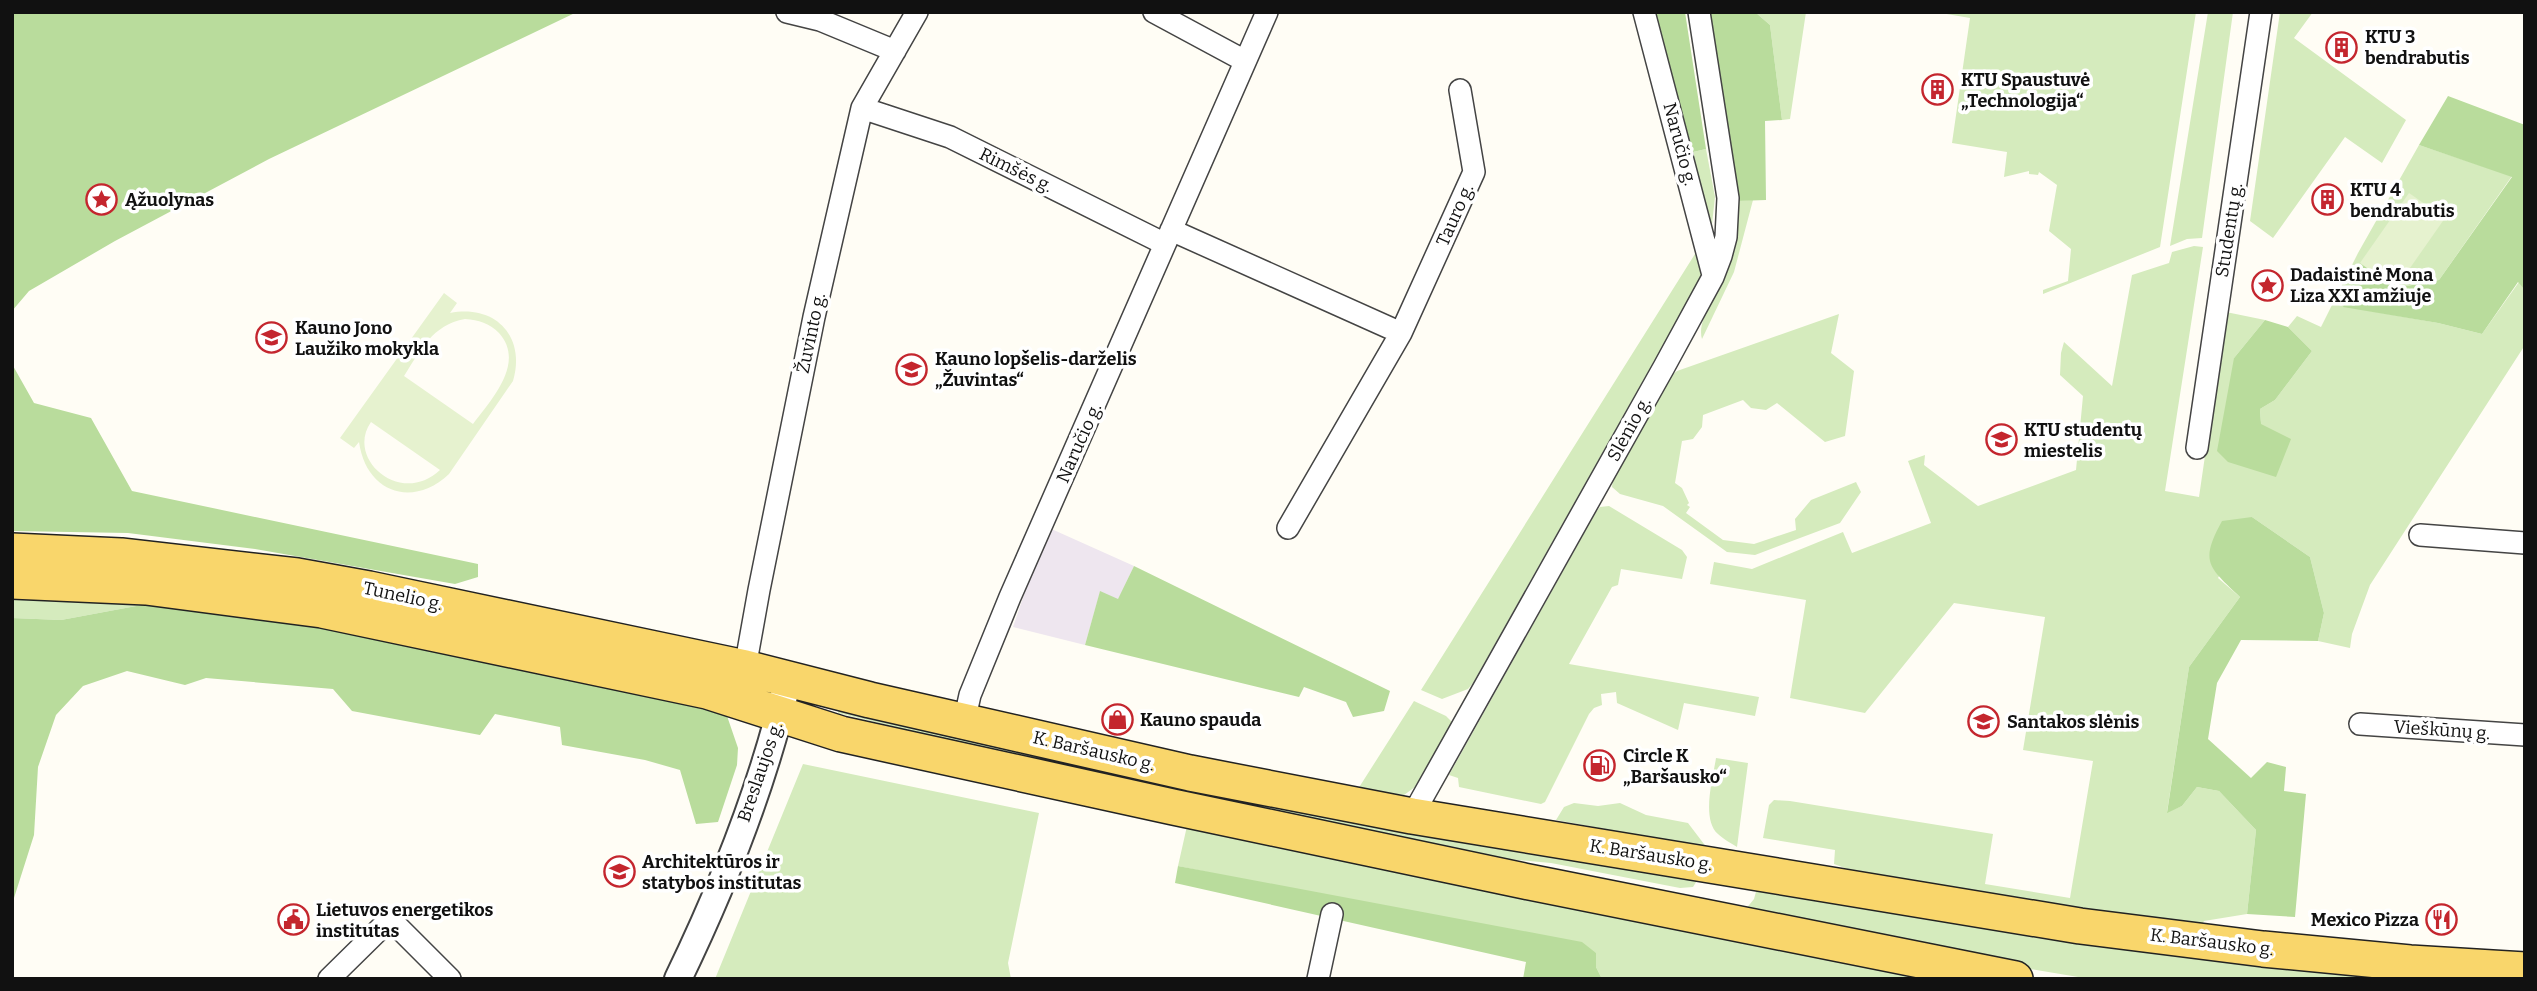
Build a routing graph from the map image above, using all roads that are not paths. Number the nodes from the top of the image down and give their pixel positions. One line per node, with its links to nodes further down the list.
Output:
1 (787, 12): 8 (street)
2 (917, 12): 8 (street, Žuvinto g.)
3 (1154, 12): 9 (street)
4 (1267, 12): 9 (street, Naručio g.)
5 (1644, 12): 13 (street, Naručio g.)
6 (1699, 12): 13 (street, Slėnio g.)
7 (2261, 12): 15 (street, Studentų g.)
8 (895, 51): 11 (street, Žuvinto g.)
9 (1245, 61): 12 (street, Naručio g.)
10 (1460, 90): 14 (street, Tauro g.)
11 (862, 108): 12 (street, Rimšės g.); 21 (street, Žuvinto g.)
12 (1168, 237): 14 (street); 24 (street, Naručio g.)
13 (1713, 277): 27 (street, Slėnio g.)
14 (1401, 333): 16 (street, Tauro g.)
15 (2197, 448)
16 (1288, 528)
17 (2420, 535): 18 (street)
18 (2525, 542)
19 (12, 551): 21 (main road, Tunelio g.)
20 (12, 581): 23 (main road, Tunelio g.)
21 (745, 668): 22 (main road, Tunelio g.)
22 (788, 679): 23 (street, Breslaujos g.); 24 (main road, K. Baršausko g.)
23 (780, 714): 30 (main road, K. Baršausko g.); 34 (street, Breslaujos g.)
24 (964, 722): 27 (main road, K. Baršausko g.)
25 (2360, 724): 26 (street, Vieškūnų g.)
26 (2525, 735)
27 (1412, 816): 28 (main road, K. Baršausko g.)
28 (1743, 870): 30 (main road); 31 (main road, K. Baršausko g.)
29 (1332, 914): 35 (street)
30 (1734, 921): 36 (main road, K. Baršausko g.)
31 (2525, 970)
32 (329, 979): 33 (street)
33 (450, 979)
34 (678, 979)
35 (1318, 979)
36 (2015, 979)

